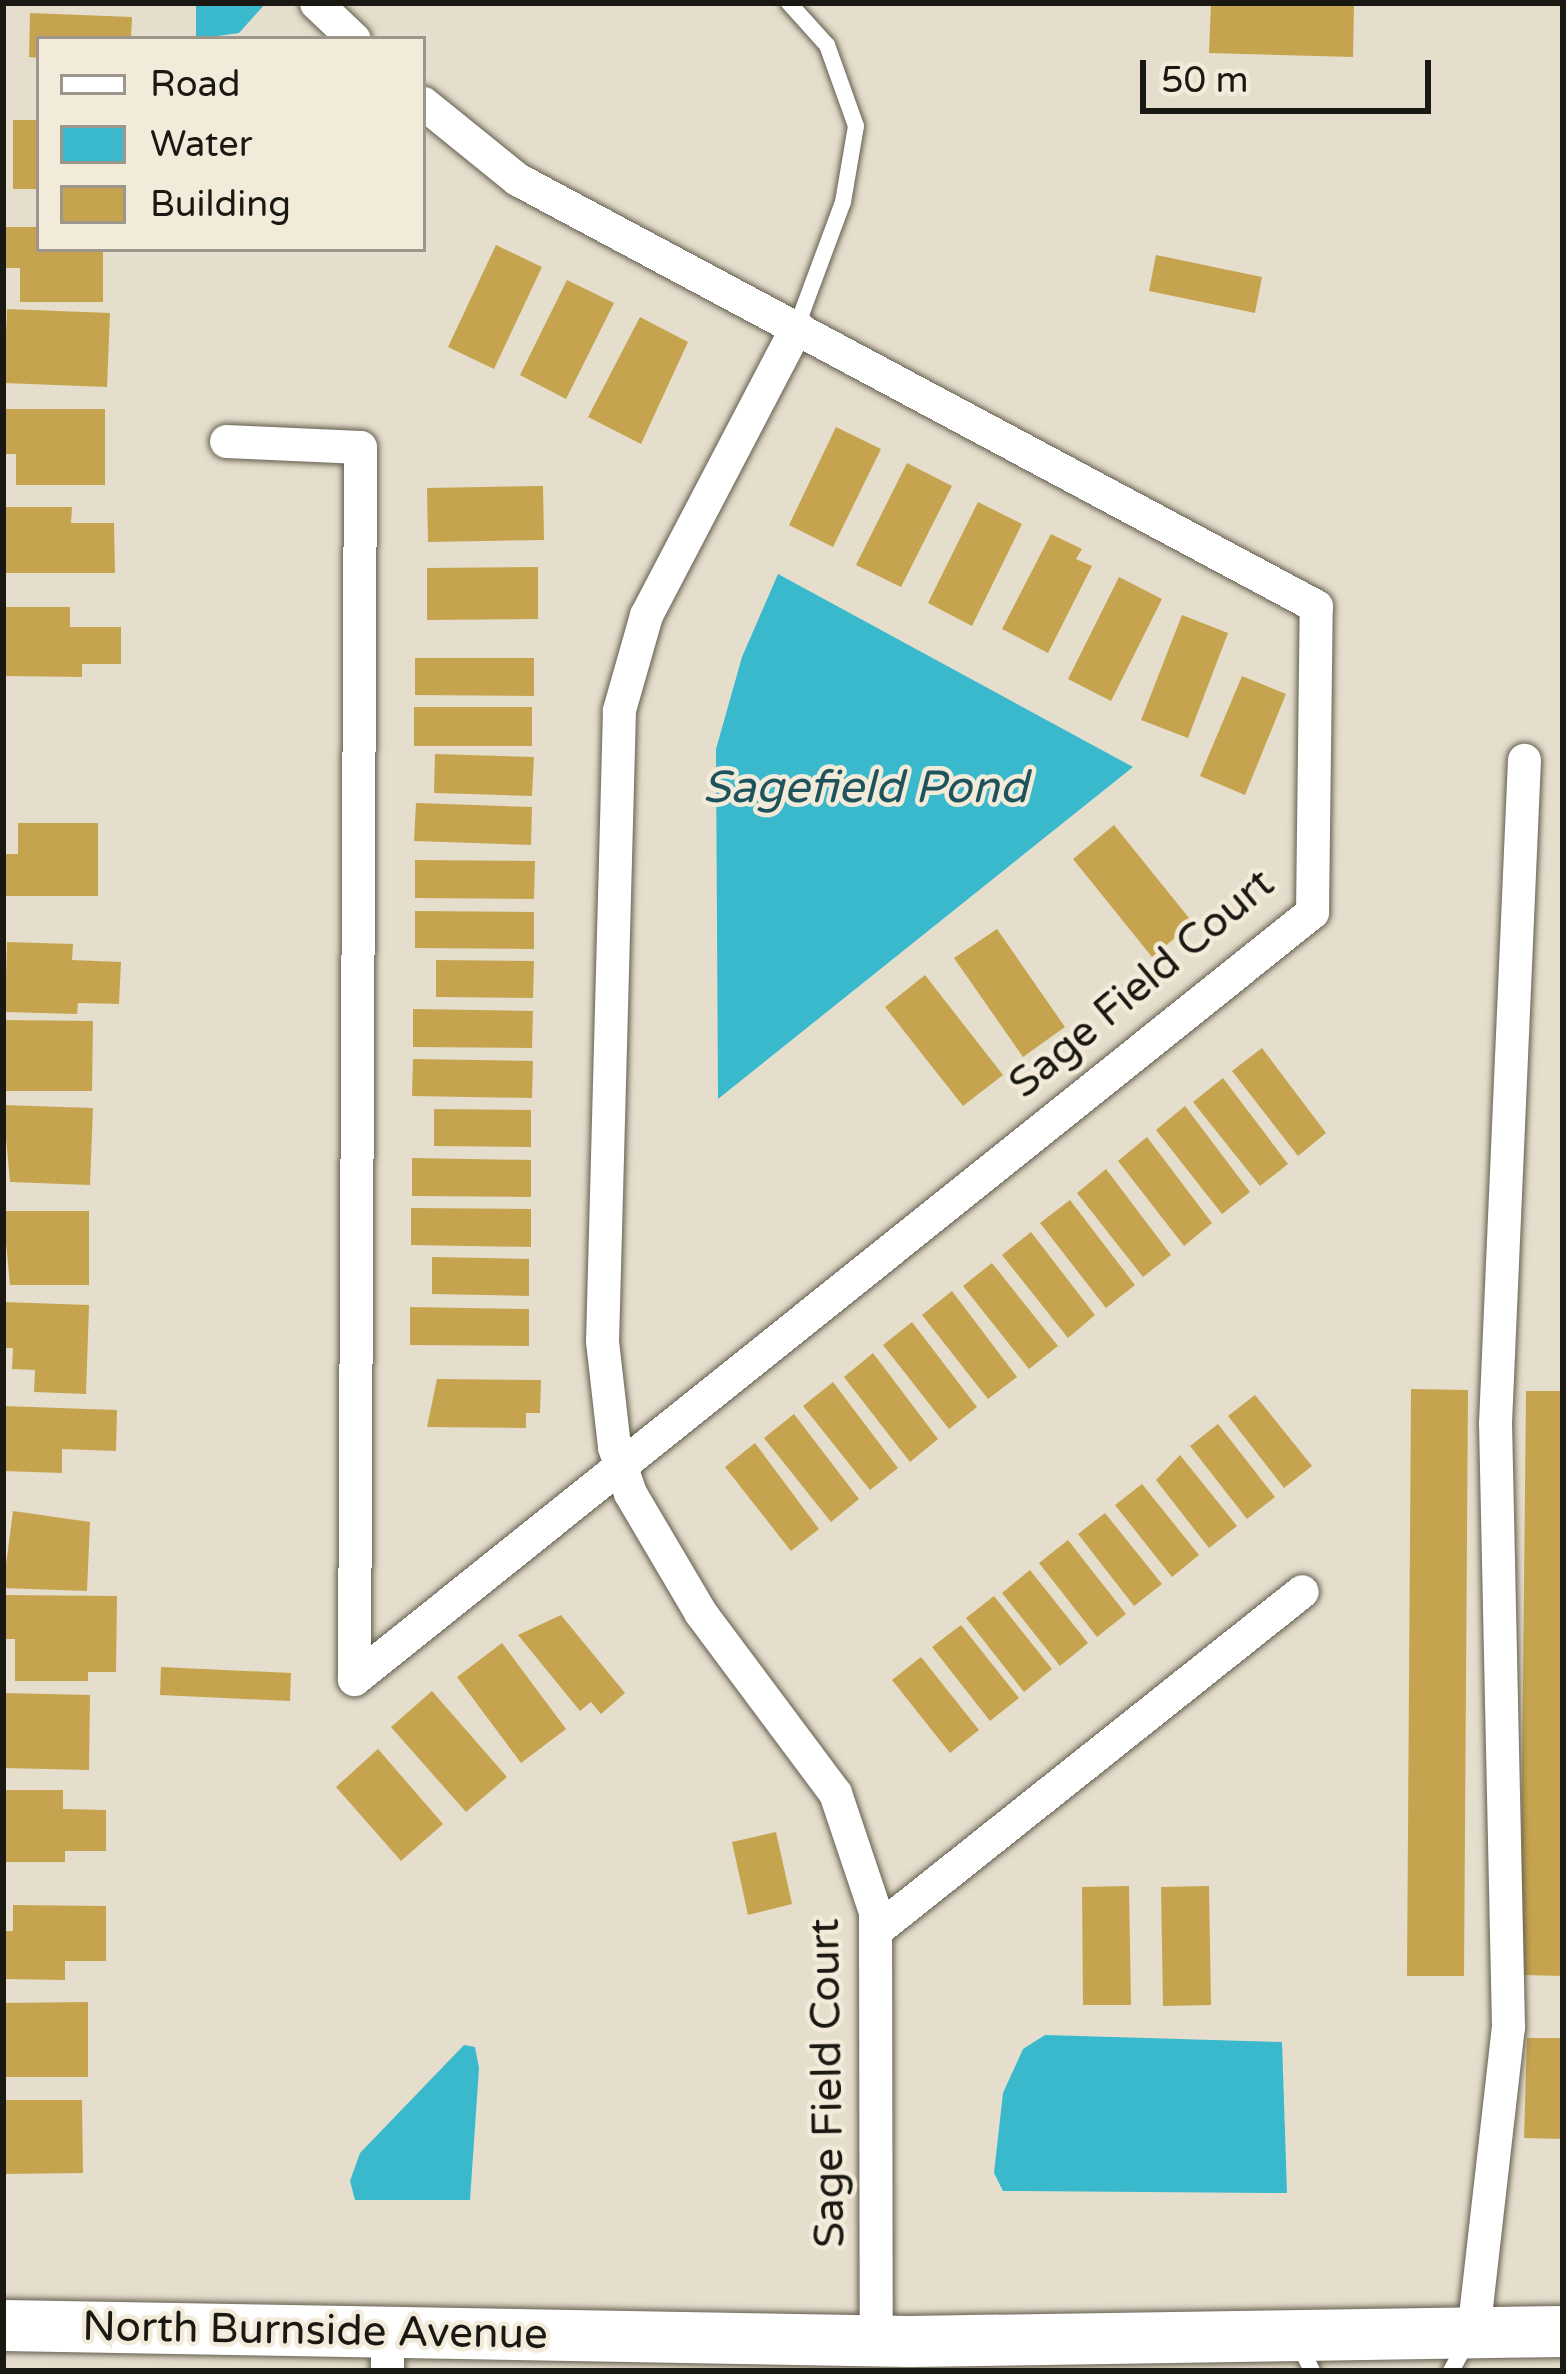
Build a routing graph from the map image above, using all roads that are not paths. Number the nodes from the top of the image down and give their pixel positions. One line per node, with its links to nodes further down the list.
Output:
1 (316, 3): 3 (street)
2 (789, 3): 5 (lane)
3 (351, 36)
4 (426, 105): 5 (street, Sage Field Court)
5 (797, 326): 8 (street, Sage Field Court); 8 (street, Sage Field Court)
6 (226, 441): 8 (street, Sage Field Court)
7 (1524, 760): 15 (street)
8 (620, 1464): 10 (street, Sage Field Court)
9 (1302, 1591): 10 (street)
10 (875, 1930): 13 (street, Sage Field Court)
11 (3, 2325): 14 (main road, North Burnside Avenue)
12 (1563, 2331): 15 (main road, North Burnside Avenue)
13 (876, 2340): 14 (main road, North Burnside Avenue); 17 (main road, North Burnside Avenue)
14 (387, 2352)
15 (1462, 2352): 16 (main road, North Burnside Avenue)
16 (1303, 2353): 17 (main road, North Burnside Avenue)
17 (948, 2355)

